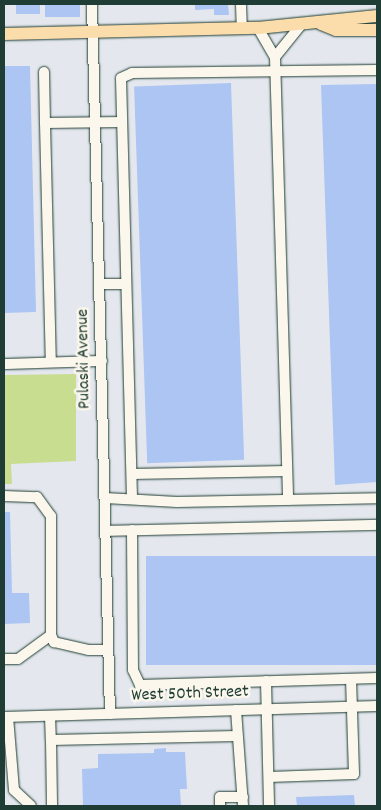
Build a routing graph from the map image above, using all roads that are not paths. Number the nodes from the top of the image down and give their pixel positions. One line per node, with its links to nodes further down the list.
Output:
1 (92, 4): 9 (street, Pulaski Avenue)
2 (242, 4): 6 (street)
3 (377, 16): 4 (main road)
4 (321, 24): 5 (main road); 8 (main road)
5 (301, 25): 7 (main road); 11 (street)
6 (242, 28): 7 (main road); 9 (main road)
7 (258, 28): 11 (street)
8 (377, 30)
9 (92, 32): 10 (main road); 15 (street, Pulaski Avenue)
10 (4, 34)
11 (275, 56): 13 (street)
12 (377, 70): 13 (street)
13 (275, 71): 16 (street); 23 (street)
14 (44, 72): 17 (street)
15 (95, 121): 16 (street); 17 (street); 18 (street, Pulaski Avenue)
16 (122, 122): 19 (street)
17 (45, 123): 21 (street)
18 (100, 284): 19 (street); 20 (street, Pulaski Avenue)
19 (126, 284): 24 (street)
20 (102, 361): 21 (street); 26 (street, Pulaski Avenue)
21 (51, 362): 22 (street)
22 (4, 364)
23 (287, 471): 24 (street); 29 (street)
24 (132, 474): 27 (street)
25 (4, 496): 33 (street)
26 (105, 498): 27 (street); 31 (street, Pulaski Avenue)
27 (132, 498): 29 (street)
28 (377, 498): 29 (street)
29 (288, 500)
30 (377, 525): 32 (street)
31 (106, 530): 32 (street); 34 (street, Pulaski Avenue)
32 (132, 530): 38 (street)
33 (51, 635): 34 (street); 35 (street)
34 (108, 650): 43 (street, Pulaski Avenue)
35 (4, 659)
36 (377, 678): 37 (street)
37 (351, 679): 38 (street); 40 (street)
38 (266, 681): 41 (street)
39 (377, 706): 40 (street, West 50th Street)
40 (352, 707): 41 (street, West 50th Street); 49 (street)
41 (268, 709): 42 (street, West 50th Street); 49 (street)
42 (236, 710): 43 (street, West 50th Street); 46 (street)
43 (110, 714): 44 (street, West 50th Street)
44 (50, 716): 45 (street, West 50th Street); 47 (street)
45 (6, 717): 48 (street)
46 (237, 736): 47 (street); 50 (street)
47 (51, 740): 52 (street)
48 (8, 772): 51 (street)
49 (269, 777): 54 (street)
50 (243, 801): 53 (street)
51 (31, 806)
52 (52, 806)
53 (220, 806)
54 (269, 806)

